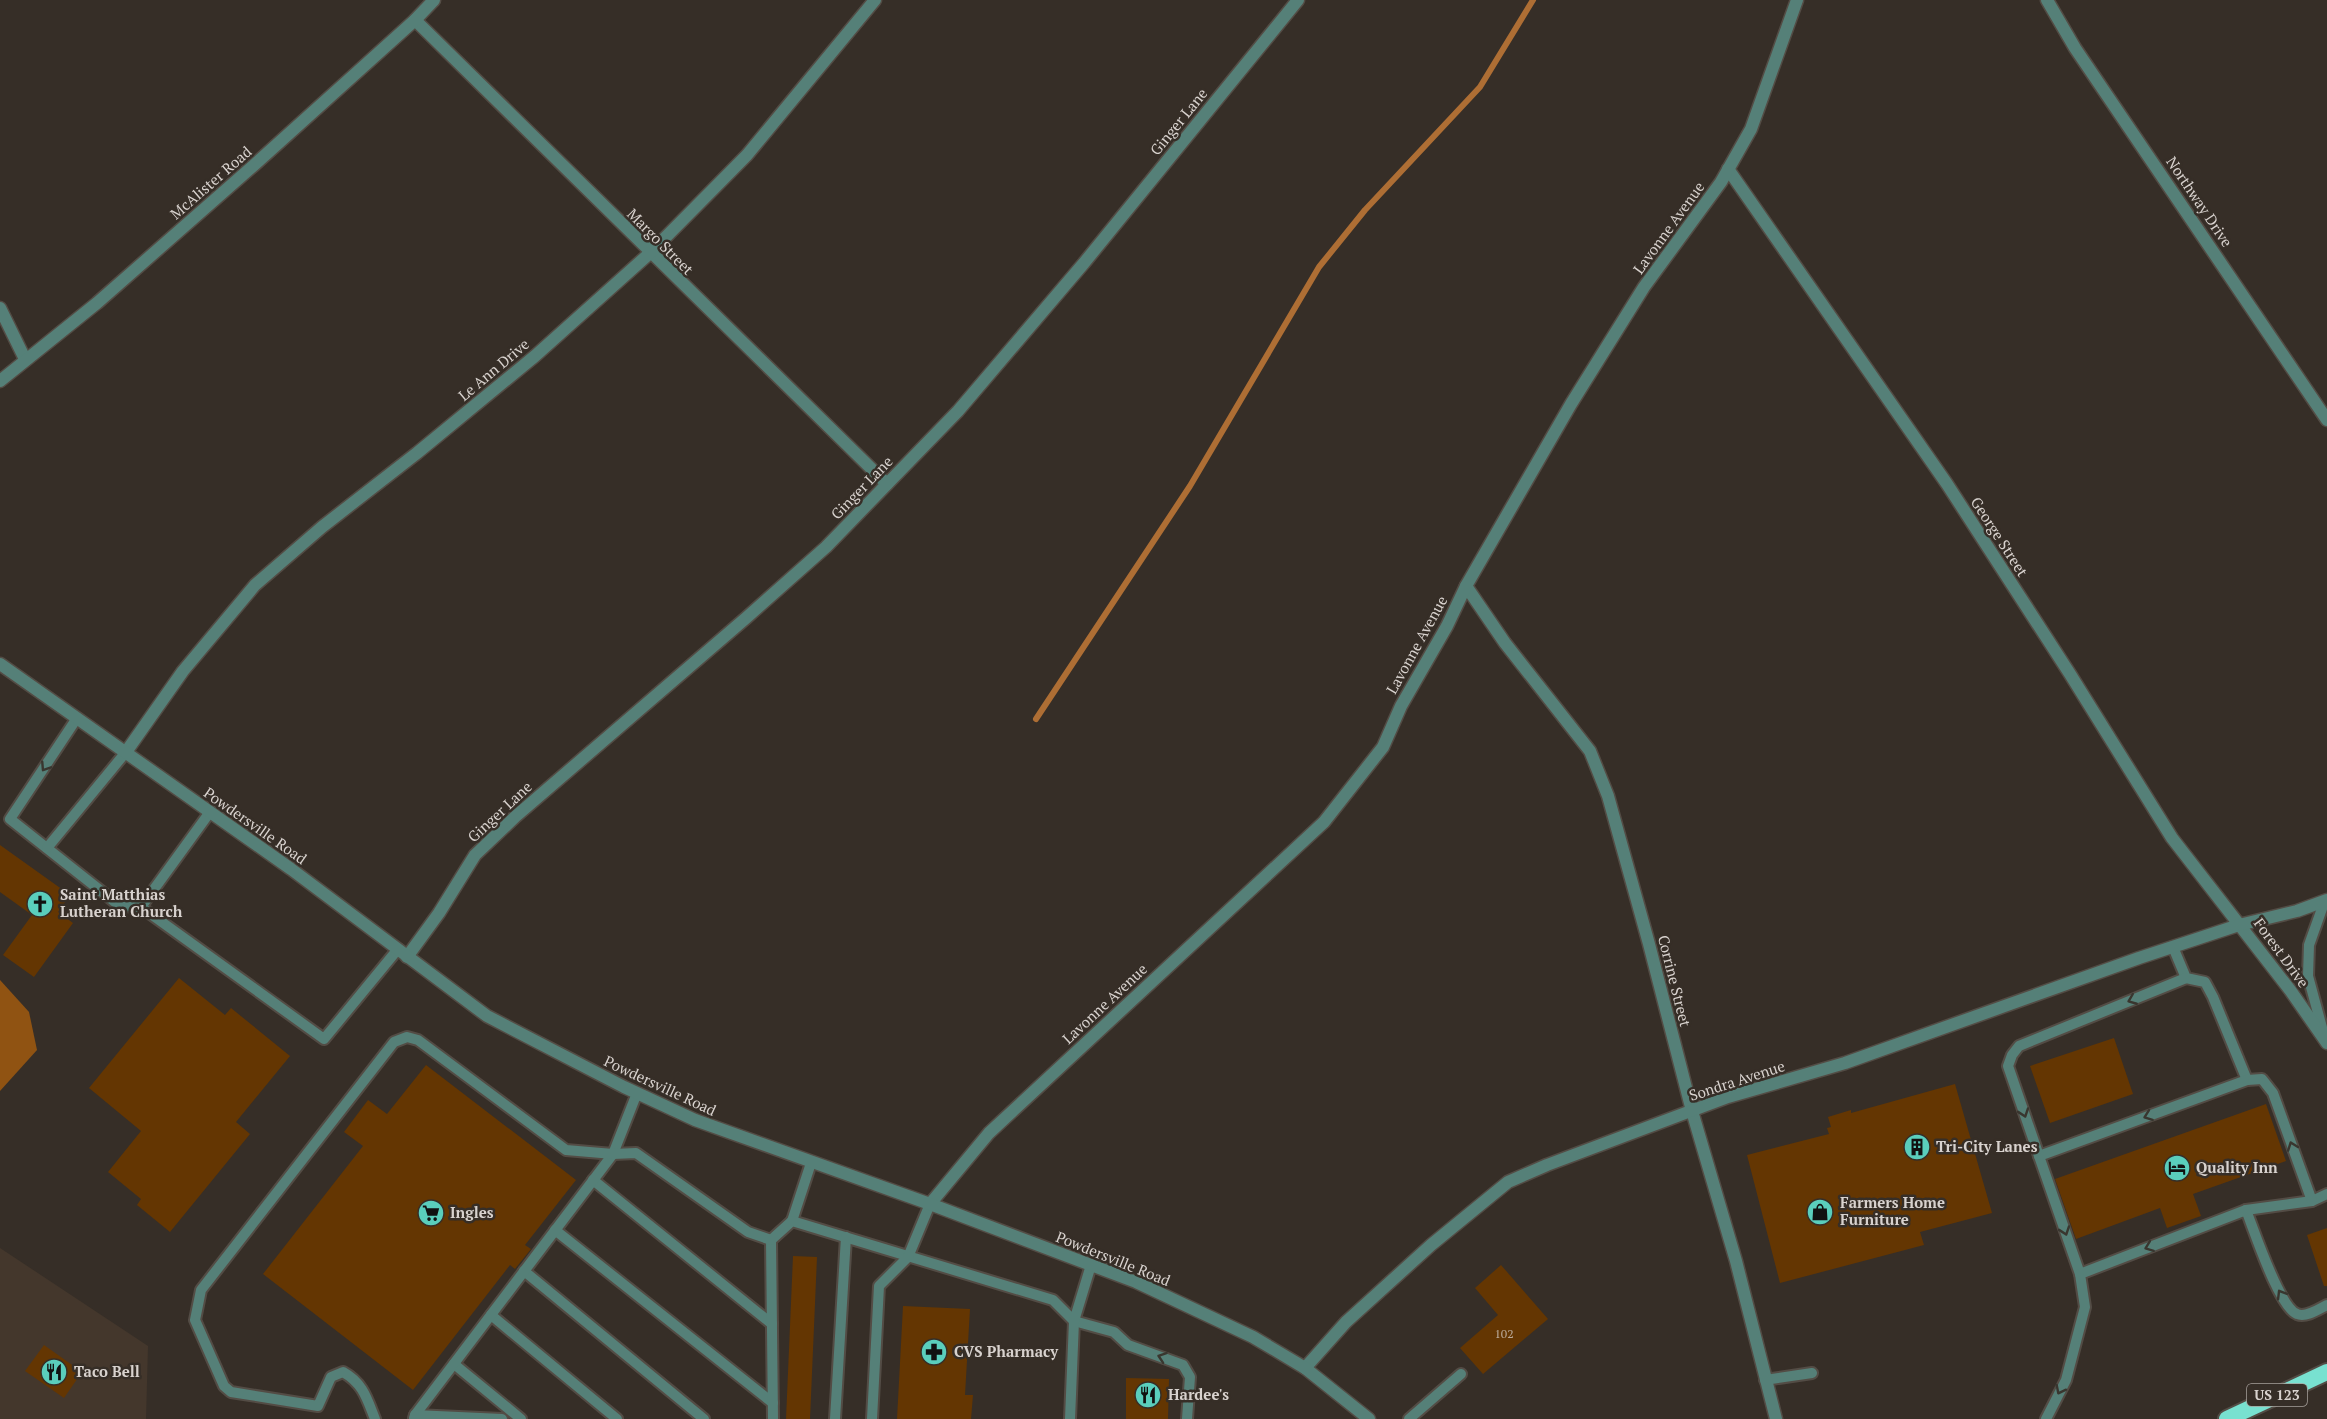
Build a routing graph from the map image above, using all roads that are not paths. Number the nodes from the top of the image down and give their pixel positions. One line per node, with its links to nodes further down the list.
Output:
1 (434, 0): 6 (street, McAlister Road)
2 (875, 0): 8 (street, Le Ann Drive)
3 (1298, 0): 13 (street, Ginger Lane)
4 (1797, 0): 7 (street, Lavonne Avenue)
5 (2047, 0): 12 (street, Northway Drive)
6 (415, 21): 8 (street, Margo Street); 10 (street, McAlister Road)
7 (1728, 169): 14 (street, Lavonne Avenue); 22 (street, George Street)
8 (650, 253): 13 (street, Margo Street); 17 (street, Le Ann Drive)
9 (0, 308): 10 (street)
10 (25, 358): 11 (street, McAlister Road)
11 (0, 381)
12 (2327, 420)
13 (886, 484): 24 (street, Ginger Lane)
14 (1466, 586): 29 (street, Corrine Street); 36 (street, Lavonne Avenue)
15 (0, 664): 16 (street, Powdersville Road)
16 (77, 718): 17 (street, Powdersville Road); 19 (lane, one-way to 19)
17 (126, 752): 18 (street, Powdersville Road); 19 (lane)
18 (210, 812): 21 (lane); 24 (street, Powdersville Road)
19 (47, 848): 21 (lane)
20 (2325, 901): 22 (street, Forest Drive); 26 (lane)
21 (141, 907): 24 (lane)
22 (2239, 925): 23 (street, Sondra Avenue); 26 (street, Forest Drive)
23 (2174, 946): 25 (lane); 29 (street, Sondra Avenue)
24 (402, 953): 28 (street, Powdersville Road)
25 (2186, 978): 27 (lane); 31 (lane, one-way to 31)
26 (2326, 1042)
27 (2247, 1080): 31 (lane, one-way to 31); 35 (lane, one-way to 27)
28 (637, 1093): 30 (lane); 32 (street, Powdersville Road)
29 (1692, 1110): 51 (street, Sondra Avenue); 55 (street, Corrine Street)
30 (613, 1154): 33 (lane); 41 (lane); 58 (lane)
31 (2039, 1156): 45 (lane, one-way to 45)
32 (810, 1163): 36 (street, Powdersville Road); 38 (lane)
33 (593, 1180): 39 (lane); 49 (lane)
34 (2327, 1194): 35 (lane)
35 (2312, 1201): 37 (lane)
36 (930, 1204): 42 (lane); 43 (street, Powdersville Road)
37 (2246, 1210): 45 (lane, one-way to 45); 46 (lane, one-way to 37)
38 (792, 1221): 40 (lane); 41 (lane)
39 (555, 1230): 44 (lane); 56 (lane)
40 (846, 1237): 42 (lane); 64 (lane)
41 (771, 1240): 49 (lane)
42 (908, 1257): 48 (lane); 65 (lane)
43 (1091, 1265): 48 (lane); 51 (street, Powdersville Road)
44 (524, 1271): 47 (lane); 62 (lane)
45 (2080, 1274): 71 (lane, one-way to 71)
46 (2327, 1305)
47 (491, 1315): 50 (lane); 61 (lane)
48 (1074, 1321): 66 (lane); 67 (lane, one-way to 48)
49 (772, 1324): 56 (lane)
50 (454, 1364): 57 (lane); 60 (lane)
51 (1305, 1368): 68 (street, Powdersville Road)
52 (2327, 1372): 72 (highway, US 123)
53 (1812, 1373): 55 (lane)
54 (1461, 1374): 69 (lane)
55 (1766, 1380): 70 (street, Corrine Street)
56 (773, 1403): 63 (lane)
57 (414, 1417): 59 (lane)
58 (375, 1419)
59 (502, 1419)
60 (521, 1419)
61 (617, 1419)
62 (704, 1419)
63 (773, 1419)
64 (835, 1419)
65 (872, 1419)
66 (1070, 1419)
67 (1187, 1419)
68 (1369, 1419)
69 (1409, 1419)
70 (1776, 1419)
71 (2046, 1419)
72 (2227, 1419)

